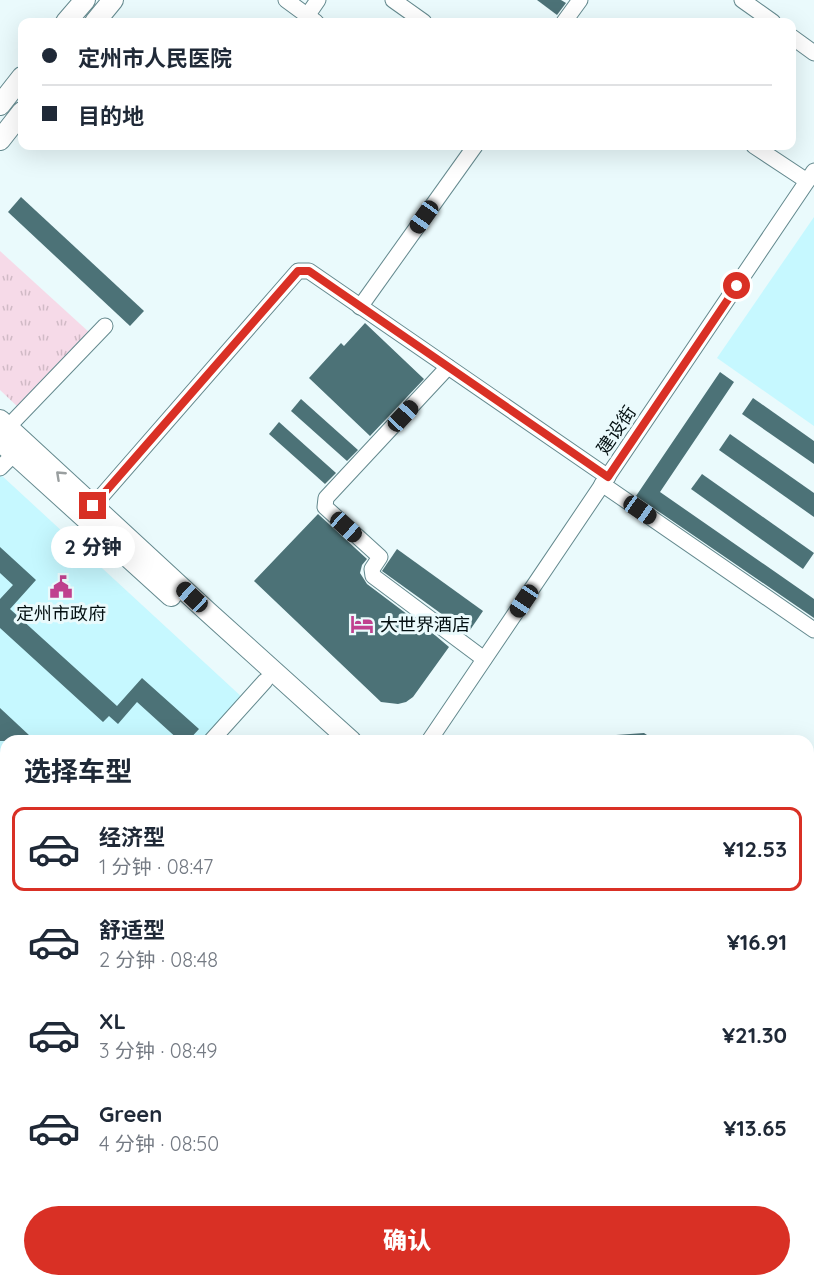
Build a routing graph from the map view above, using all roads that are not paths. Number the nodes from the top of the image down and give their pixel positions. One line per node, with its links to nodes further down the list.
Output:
1 (85, 0): 8 (main road)
2 (113, 0): 9 (main road)
3 (286, 0): 10 (street)
4 (318, 0): 11 (street)
5 (393, 0): 12 (street)
6 (577, 1): 13 (street)
7 (751, 3): 14 (street)
8 (69, 18)
9 (98, 18)
10 (311, 18)
11 (312, 18)
12 (418, 18)
13 (566, 18)
14 (768, 18)
15 (796, 40): 16 (street)
16 (814, 53)
17 (18, 82): 18 (main road)
18 (0, 105)
19 (18, 117): 20 (main road)
20 (0, 140)
21 (472, 150): 24 (street)
22 (762, 150): 23 (street)
23 (811, 176): 29 (street, 建设街)
24 (360, 307): 26 (street); 30 (street)
25 (105, 326): 27 (street)
26 (448, 367): 29 (street); 32 (street)
27 (5, 435): 28 (street); 30 (main road, one-way to 27); 33 (main road)
28 (0, 468)
29 (605, 481): 31 (street); 32 (street, 建设街)
30 (93, 506): 36 (main road)
31 (814, 630)
32 (484, 659): 37 (street, 建设街)
33 (265, 681): 34 (street); 35 (main road)
34 (216, 735)
35 (325, 735)
36 (344, 735)
37 (433, 735)

